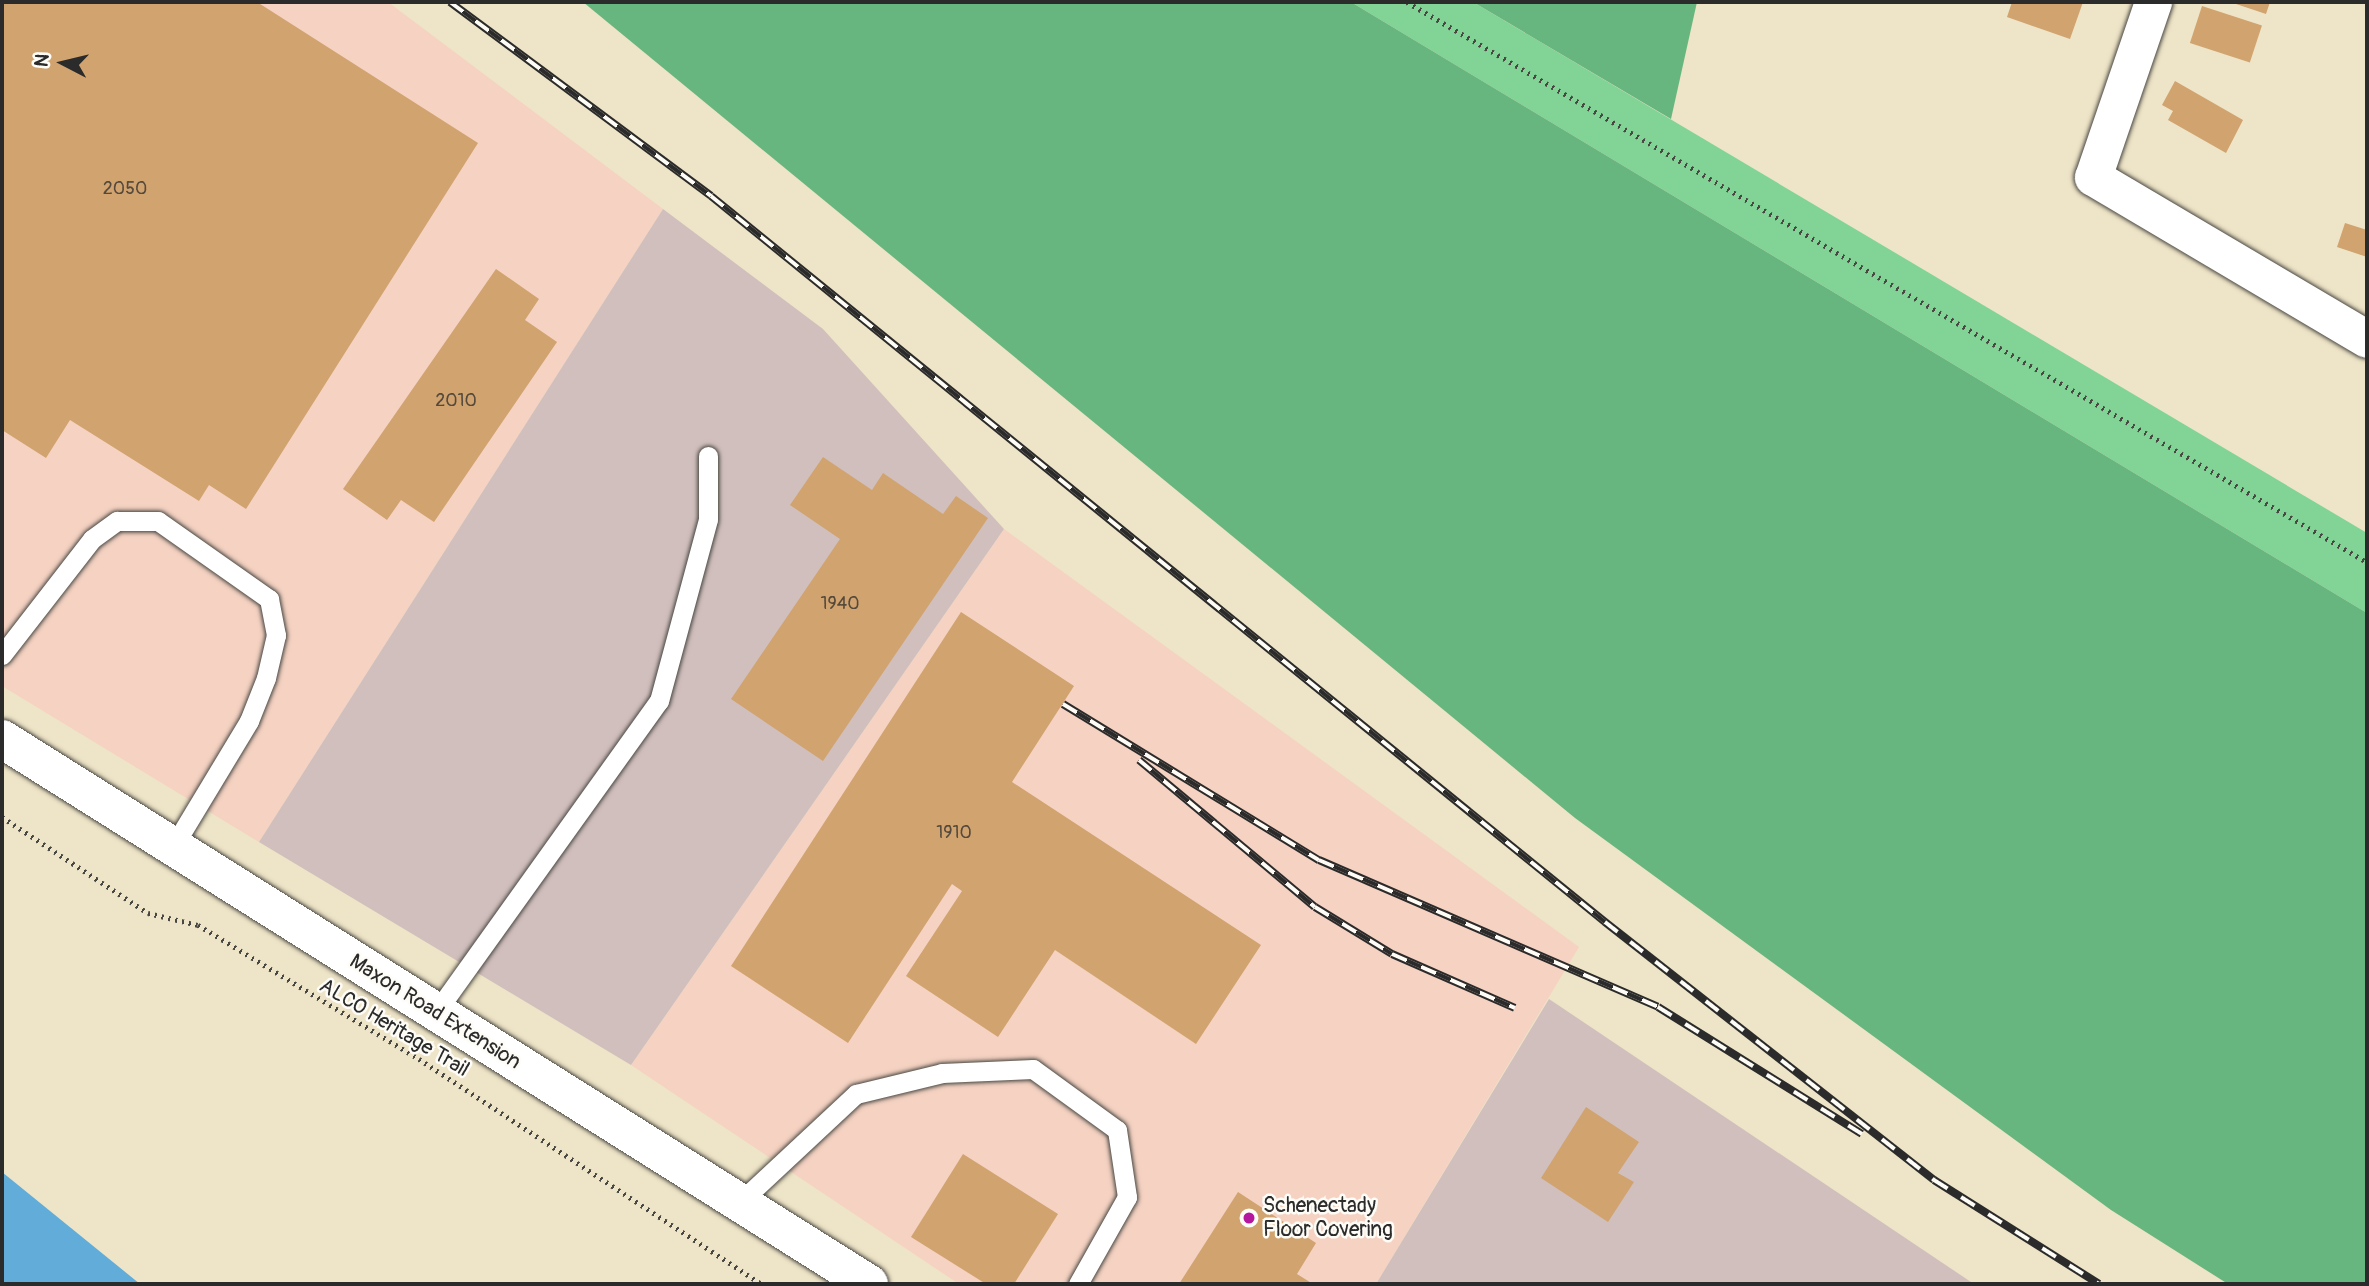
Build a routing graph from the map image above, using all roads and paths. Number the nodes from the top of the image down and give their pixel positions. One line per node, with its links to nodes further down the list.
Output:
1 (1407, 2): 5 (path)
2 (2153, 2): 3 (street)
3 (2367, 339)
4 (708, 456): 10 (lane)
5 (2367, 562)
6 (2, 655): 9 (lane)
7 (2, 739): 9 (street, Maxon Road Extension)
8 (2, 817): 12 (path, ALCO Heritage Trail)
9 (173, 847): 10 (street, Maxon Road Extension)
10 (436, 1012): 11 (street, Maxon Road Extension)
11 (739, 1203): 13 (street, Maxon Road Extension); 14 (lane)
12 (762, 1284)
13 (869, 1284)
14 (1078, 1284)

